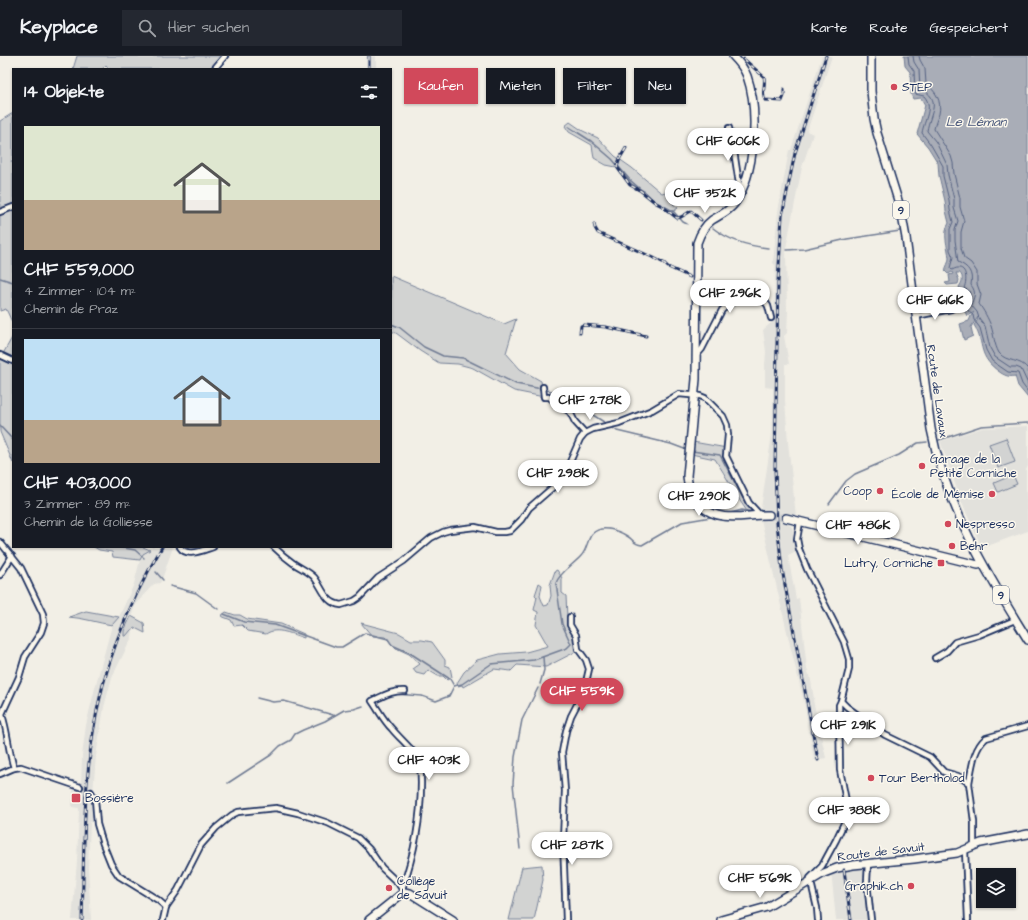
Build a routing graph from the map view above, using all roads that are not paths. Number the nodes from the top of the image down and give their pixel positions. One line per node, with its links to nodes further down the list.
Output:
1 (226, 56): 4 (street)
2 (733, 56): 6 (street)
3 (871, 56): 10 (street, Route de Lavaux / 9)
4 (215, 68)
5 (729, 128): 6 (street)
6 (742, 190): 13 (street)
7 (12, 207): 8 (street)
8 (0, 212)
9 (951, 309): 10 (street)
10 (916, 316): 27 (street, Route de Lavaux / 9)
11 (771, 318): 13 (street)
12 (0, 355): 14 (street)
13 (696, 357): 16 (street)
14 (12, 361)
15 (544, 392): 17 (street)
16 (694, 396): 17 (street); 18 (street); 18 (street)
17 (585, 433): 25 (street)
18 (760, 515): 19 (street)
19 (770, 515)
20 (786, 518): 21 (street)
21 (800, 522): 27 (street); 34 (street)
22 (0, 542): 26 (street)
23 (181, 548): 24 (street)
24 (208, 548)
25 (275, 548)
26 (12, 556): 28 (street); 35 (street)
27 (982, 564): 30 (street, Route de Lavaux / 9)
28 (0, 575)
29 (570, 617): 52 (street)
30 (1015, 620): 31 (street, Route de Lavaux / 9); 32 (street)
31 (1028, 640)
32 (935, 658)
33 (405, 691): 47 (street)
34 (841, 701): 39 (street); 46 (street)
35 (1, 716): 37 (street)
36 (1028, 726): 39 (street)
37 (14, 768): 38 (street); 40 (street)
38 (0, 774)
39 (969, 783): 43 (street)
40 (80, 787)
41 (91, 792): 48 (street)
42 (1028, 834): 43 (street, Route de Savuit)
43 (974, 846): 44 (street, Route de Savuit)
44 (966, 850): 45 (street, Route de Savuit); 56 (street)
45 (868, 863): 46 (street, Route de Savuit); 55 (street)
46 (810, 880): 53 (street, Route de Savuit); 54 (street)
47 (403, 891): 48 (street); 50 (street); 51 (street)
48 (166, 907): 49 (street)
49 (163, 920)
50 (369, 920)
51 (453, 920)
52 (566, 920)
53 (721, 920)
54 (818, 920)
55 (871, 920)
56 (968, 920)

